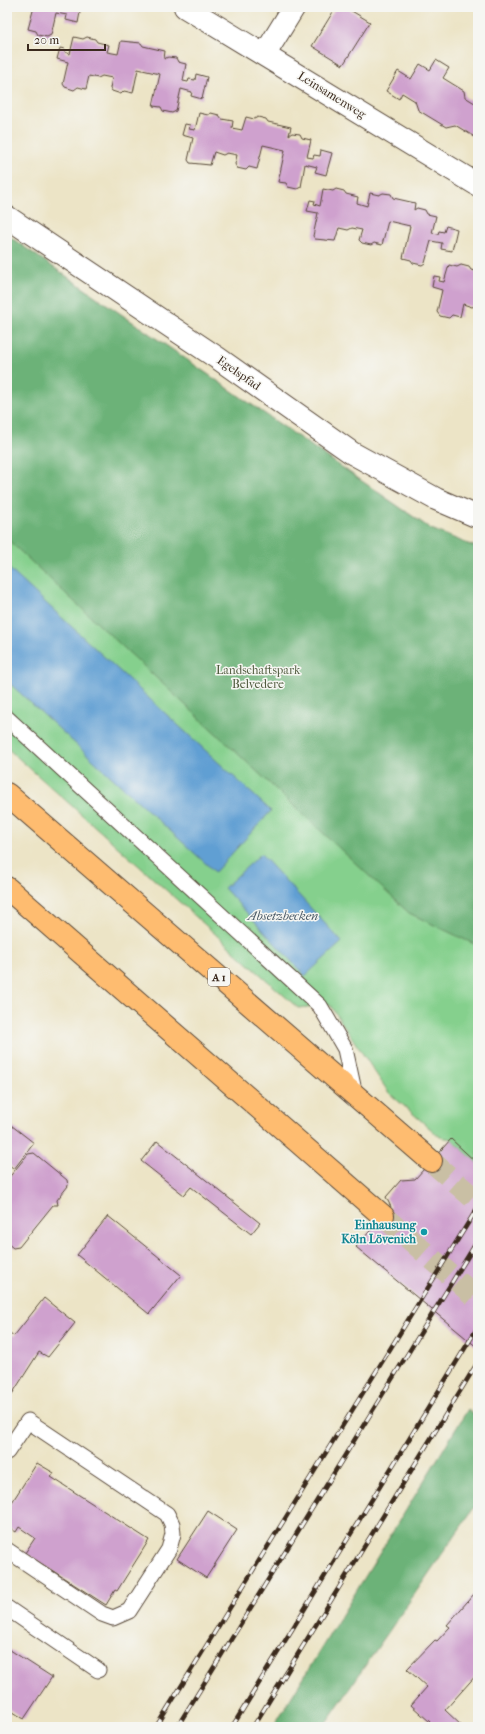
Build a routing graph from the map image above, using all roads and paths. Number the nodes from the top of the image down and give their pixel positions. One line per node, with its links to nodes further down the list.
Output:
1 (185, 7): 3 (street, Leinsamenweg)
2 (294, 7): 3 (street)
3 (265, 54): 4 (street, Leinsamenweg)
4 (478, 185)
5 (7, 217): 6 (street, Egelspfad)
6 (478, 517)
7 (7, 718): 10 (lane)
8 (7, 794): 10 (highway, A 1)
9 (7, 888): 12 (highway)
10 (355, 1095): 11 (highway, A 1)
11 (431, 1160)
12 (383, 1216)
13 (7, 1452): 14 (lane)
14 (7, 1550)
15 (7, 1608): 16 (lane)
16 (98, 1670)

